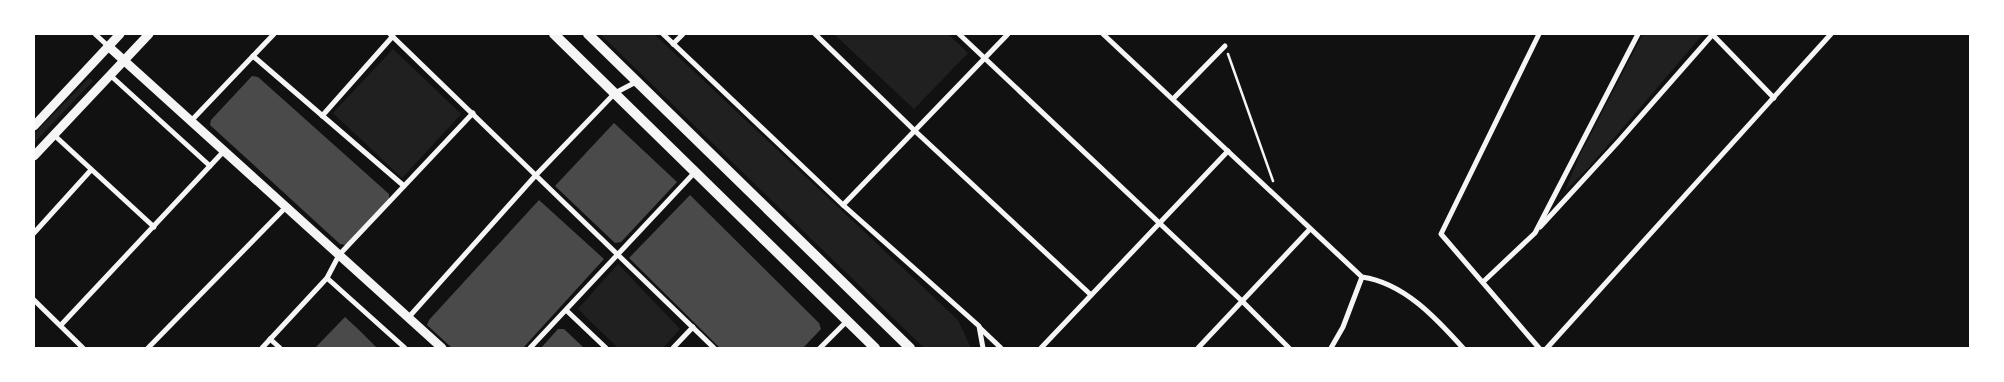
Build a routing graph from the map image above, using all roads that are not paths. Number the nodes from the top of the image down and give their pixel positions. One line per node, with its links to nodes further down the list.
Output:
1 (95, 34): 19 (street)
2 (120, 34): 19 (street)
3 (149, 34): 23 (street)
4 (274, 34): 21 (street)
5 (554, 34): 26 (main road)
6 (588, 34): 25 (main road)
7 (662, 34): 18 (street)
8 (683, 34): 18 (street)
9 (815, 34): 33 (street)
10 (959, 34): 22 (street)
11 (1008, 34): 22 (street)
12 (1102, 34): 28 (street)
13 (1539, 34): 54 (street)
14 (1638, 34): 49 (street)
15 (1712, 34): 27 (street); 49 (street)
16 (1831, 34): 27 (street)
17 (392, 35): 29 (street); 30 (street)
18 (673, 44): 43 (street)
19 (108, 46): 23 (street); 32 (street)
20 (1226, 46): 28 (street)
21 (253, 56): 30 (street); 31 (street)
22 (985, 58): 33 (street); 45 (street)
23 (124, 61): 24 (street); 31 (street)
24 (110, 75): 34 (street); 38 (street)
25 (637, 82): 26 (street); 77 (main road)
26 (615, 93): 40 (main road); 41 (street)
27 (1774, 98): 86 (street)
28 (1173, 99): 36 (street)
29 (472, 113): 41 (street); 42 (street)
30 (322, 116): 42 (street)
31 (191, 122): 35 (street)
32 (34, 126)
33 (914, 130): 43 (street); 55 (street)
34 (54, 135): 37 (street); 39 (street)
35 (224, 151): 38 (street); 44 (street)
36 (1228, 151): 45 (street); 47 (street)
37 (34, 156)
38 (210, 166): 46 (street)
39 (91, 170): 46 (street); 48 (street)
40 (695, 172): 50 (street); 60 (main road)
41 (536, 175): 50 (street); 59 (street)
42 (404, 186): 51 (street)
43 (843, 205): 62 (street)
44 (286, 207): 51 (street); 67 (street)
45 (1160, 223): 55 (street); 57 (street)
46 (154, 227): 61 (street)
47 (1310, 229): 52 (street); 57 (street)
48 (34, 233)
49 (1535, 233): 54 (street)
50 (617, 254): 58 (street); 63 (street)
51 (338, 255): 53 (street); 59 (street)
52 (1362, 277): 83 (street); 84 (street)
53 (328, 278): 64 (street); 70 (street)
54 (1483, 282): 85 (street)
55 (1091, 295): 80 (street)
56 (34, 300): 61 (street)
57 (1242, 301): 81 (street); 82 (street)
58 (566, 310): 71 (street); 72 (street)
59 (408, 318): 65 (street)
60 (847, 321): 75 (street); 76 (main road)
61 (61, 326): 66 (street)
62 (978, 326): 78 (street); 79 (street)
63 (692, 327): 73 (street); 74 (street)
64 (270, 339): 68 (street); 69 (street)
65 (438, 347)
66 (82, 348)
67 (148, 348)
68 (262, 348)
69 (280, 348)
70 (405, 348)
71 (530, 348)
72 (606, 348)
73 (673, 348)
74 (714, 348)
75 (820, 348)
76 (875, 348)
77 (910, 348)
78 (983, 348)
79 (1001, 348)
80 (1041, 348)
81 (1198, 348)
82 (1289, 348)
83 (1331, 348)
84 (1463, 348)
85 (1540, 348)
86 (1547, 348)

